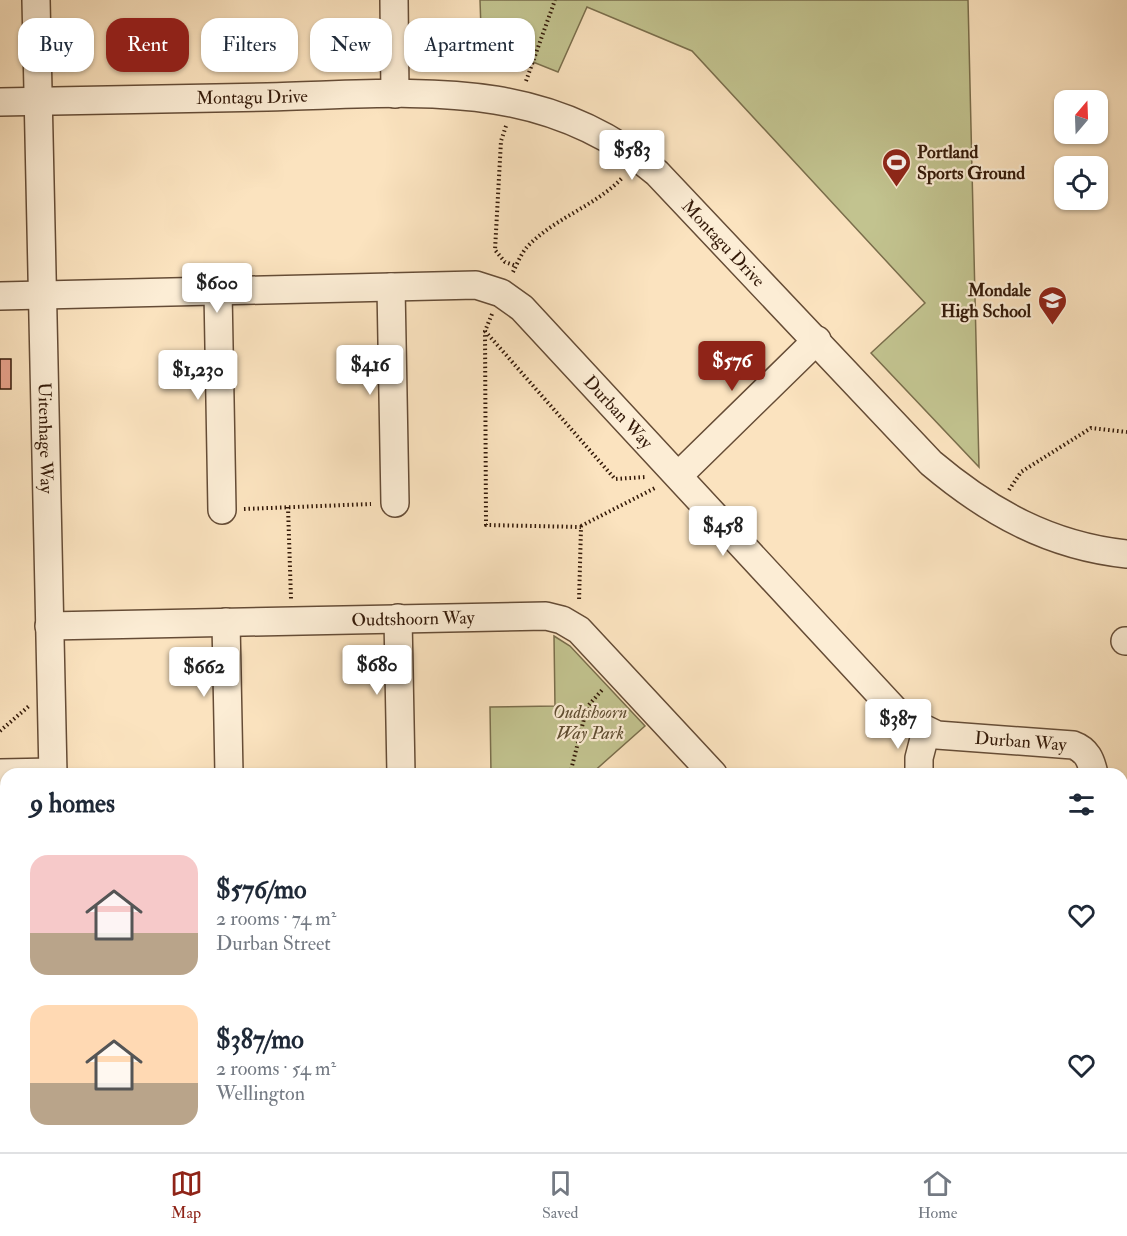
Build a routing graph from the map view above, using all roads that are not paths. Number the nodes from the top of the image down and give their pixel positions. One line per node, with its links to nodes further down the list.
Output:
1 (36, 0): 4 (street, Uitenhage Way)
2 (394, 0): 3 (street)
3 (395, 94): 4 (street, Montagu Drive); 10 (street, Montagu Drive)
4 (39, 101): 5 (street, Montagu Drive); 8 (street, Uitenhage Way)
5 (0, 102)
6 (391, 287): 7 (street, Durban Way); 11 (street, Durban Way); 12 (street)
7 (218, 291): 8 (street, Durban Way); 13 (street)
8 (41, 295): 9 (street, Durban Way); 17 (street, Uitenhage Way)
9 (0, 296)
10 (817, 340): 11 (street); 14 (street, Montagu Drive)
11 (678, 475): 18 (street, Durban Way)
12 (395, 503)
13 (222, 510)
14 (1127, 554)
15 (398, 618): 16 (street, Oudtshoorn Way); 21 (street); 22 (street, Oudtshoorn Way)
16 (226, 622): 17 (street, Oudtshoorn Way); 20 (street)
17 (49, 626): 19 (street, Uitenhage Way)
18 (926, 731): 23 (street); 24 (street, Durban Way)
19 (53, 768)
20 (229, 768)
21 (401, 768)
22 (707, 768)
23 (920, 768)
24 (1092, 768)

